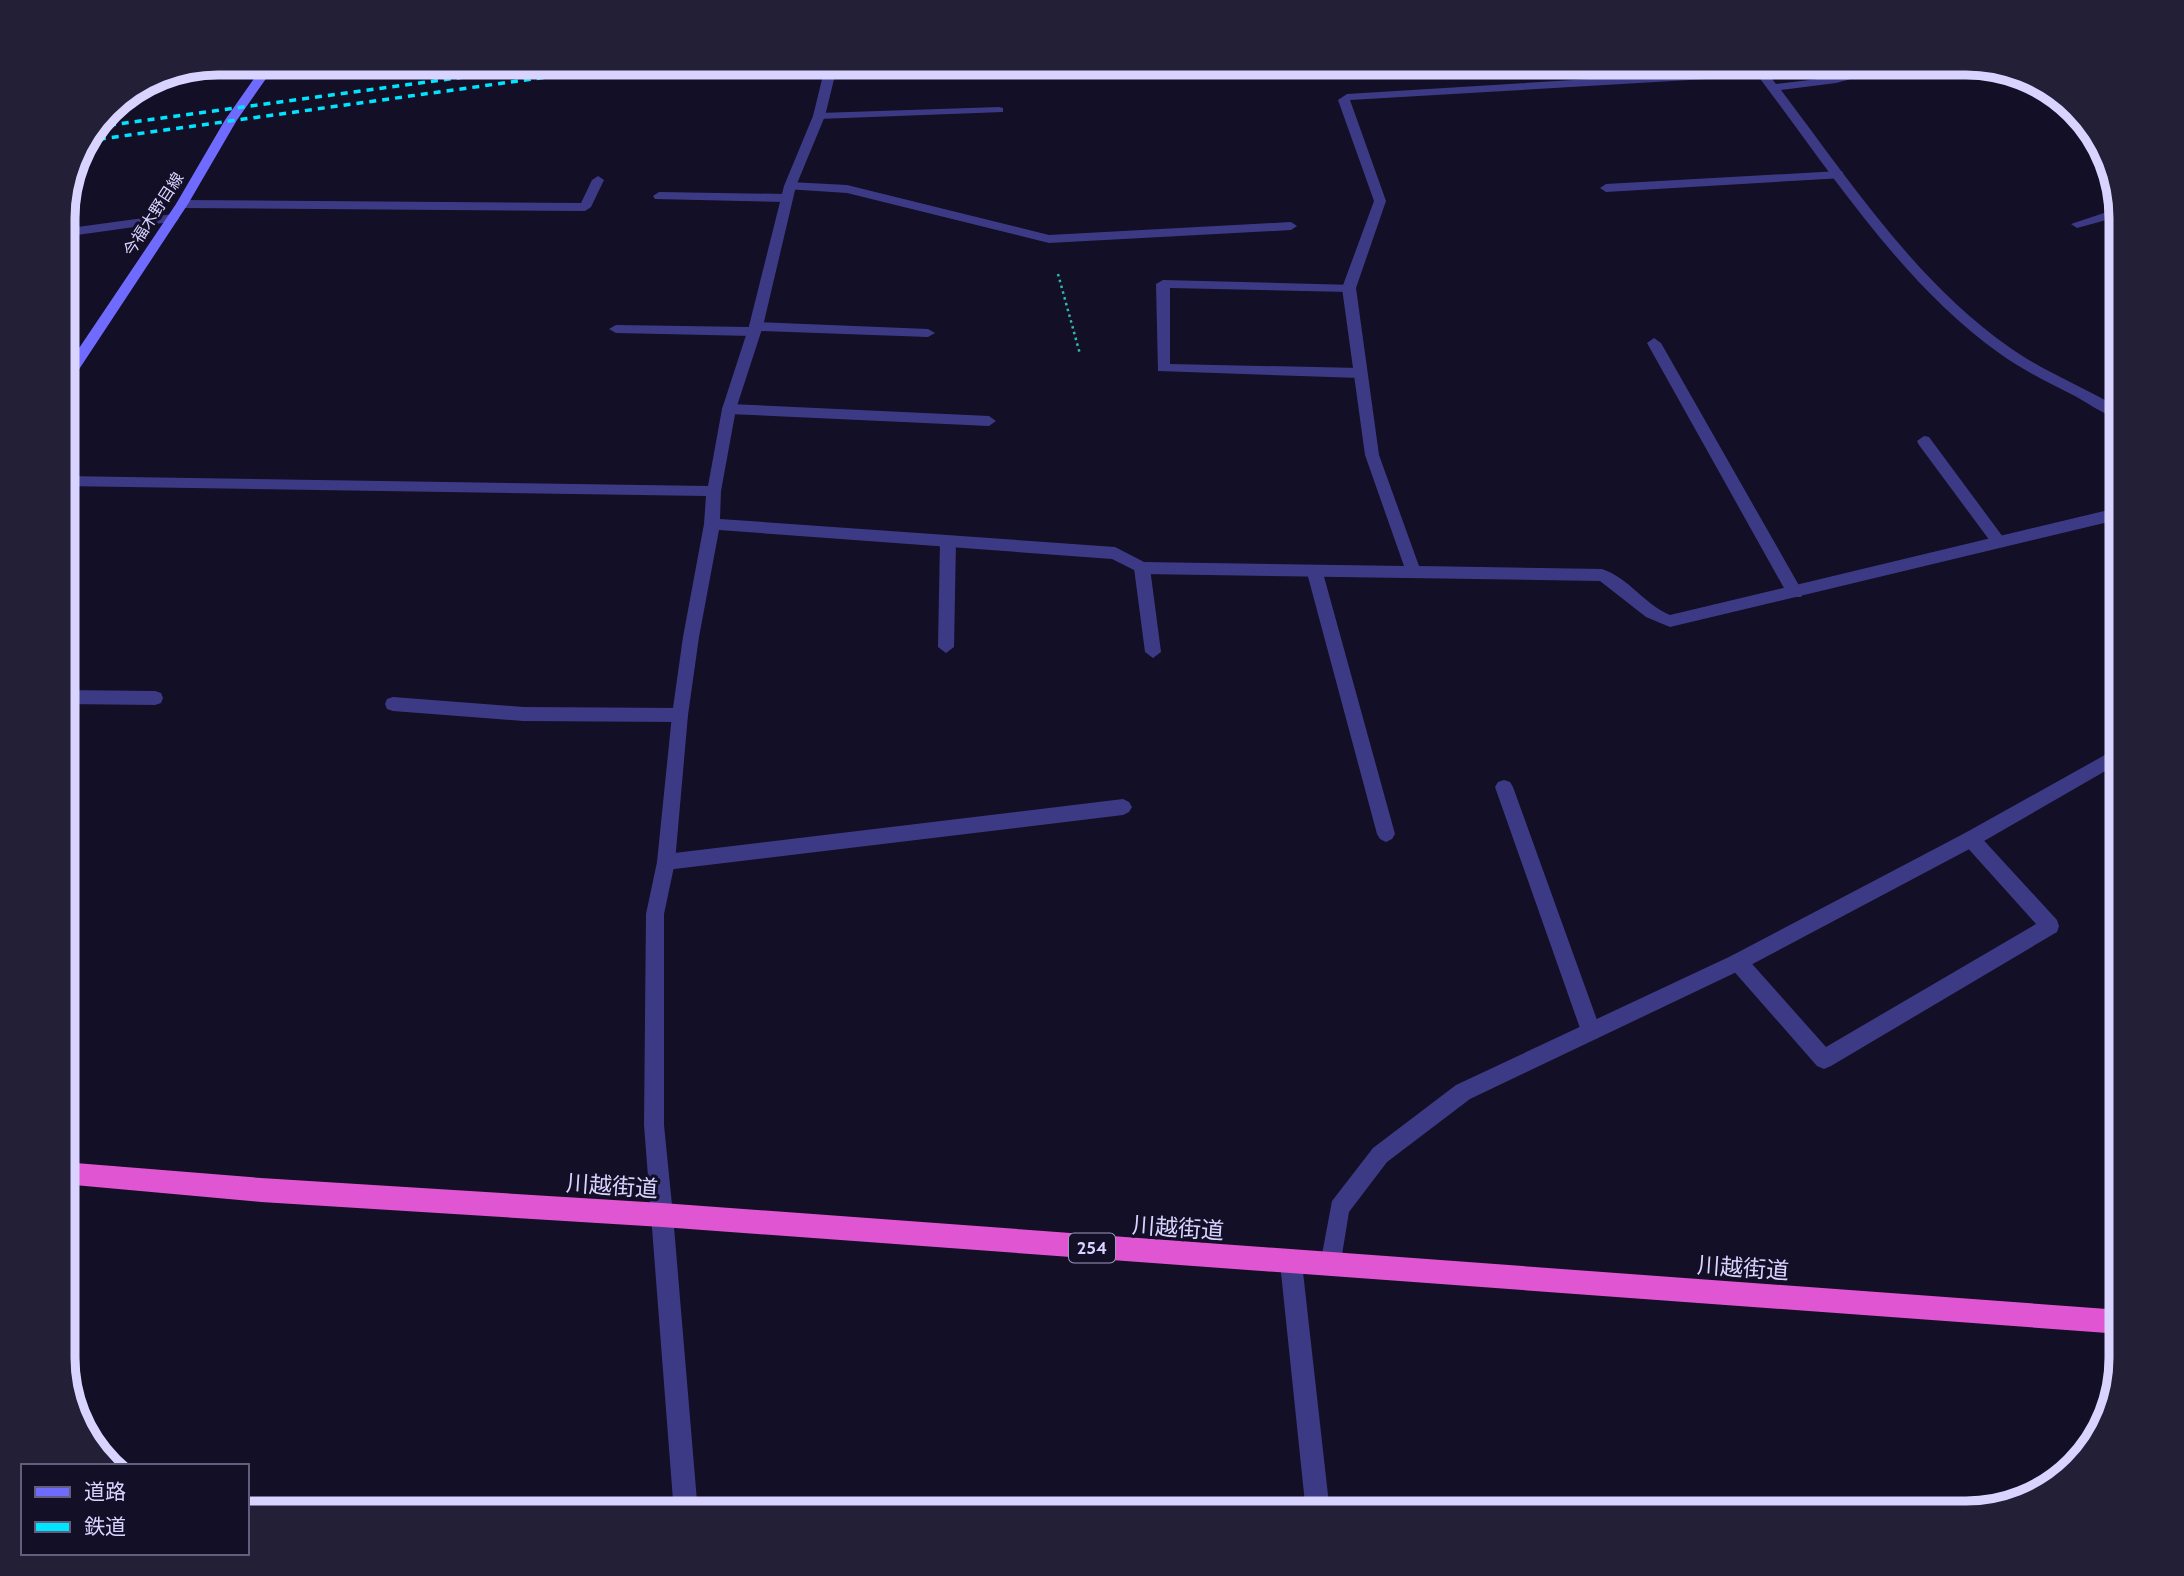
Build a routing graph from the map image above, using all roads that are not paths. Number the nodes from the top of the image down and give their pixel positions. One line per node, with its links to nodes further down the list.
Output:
1 (1656, 75): 20 (street)
2 (1763, 75): 6 (street)
3 (1854, 75): 6 (street)
4 (262, 76): 14 (main road, 今福木野目線)
5 (829, 76): 8 (street)
6 (1773, 88): 9 (street)
7 (999, 110): 8 (street)
8 (819, 116): 12 (street)
9 (1839, 175): 11 (street); 28 (street)
10 (598, 180): 14 (street)
11 (1606, 188)
12 (789, 192): 13 (street); 18 (street); 22 (street)
13 (659, 196)
14 (182, 204): 16 (main road, 今福木野目線)
15 (2109, 215): 17 (street)
16 (173, 218): 19 (street); 25 (main road, 今福木野目線)
17 (2077, 224)
18 (1291, 226)
19 (76, 231)
20 (1349, 288): 26 (street); 26 (street)
21 (616, 328): 22 (street)
22 (755, 329): 23 (street); 27 (street)
23 (928, 334)
24 (1654, 343): 40 (street)
25 (76, 356)
26 (1360, 373): 39 (street)
27 (729, 409): 29 (street); 32 (street)
28 (2109, 409)
29 (989, 421)
30 (1924, 441): 36 (street)
31 (76, 481): 32 (street)
32 (714, 491): 34 (street)
33 (2109, 516): 36 (street)
34 (712, 524): 35 (street); 46 (street)
35 (948, 541): 37 (street); 41 (street)
36 (1998, 541): 40 (street)
37 (1142, 568): 38 (street); 42 (street)
38 (1315, 573): 39 (street); 50 (street)
39 (1414, 573): 40 (street)
40 (1795, 593)
41 (946, 647)
42 (1153, 652)
43 (76, 697): 44 (street)
44 (155, 698)
45 (393, 704): 46 (street)
46 (680, 715): 52 (street)
47 (2109, 760): 51 (street)
48 (1504, 787): 54 (street)
49 (1123, 807): 52 (street)
50 (1386, 834)
51 (1971, 839): 53 (street); 53 (street)
52 (666, 862): 56 (street)
53 (1738, 962): 54 (street)
54 (1591, 1031): 58 (street)
55 (76, 1175): 56 (highway, 川越街道 / 254)
56 (662, 1215): 57 (highway, 川越街道 / 254); 60 (street)
57 (1291, 1263): 58 (highway, 川越街道 / 254); 61 (street)
58 (1331, 1265): 59 (highway, 川越街道 / 254)
59 (2109, 1321)
60 (685, 1501)
61 (1317, 1501)

